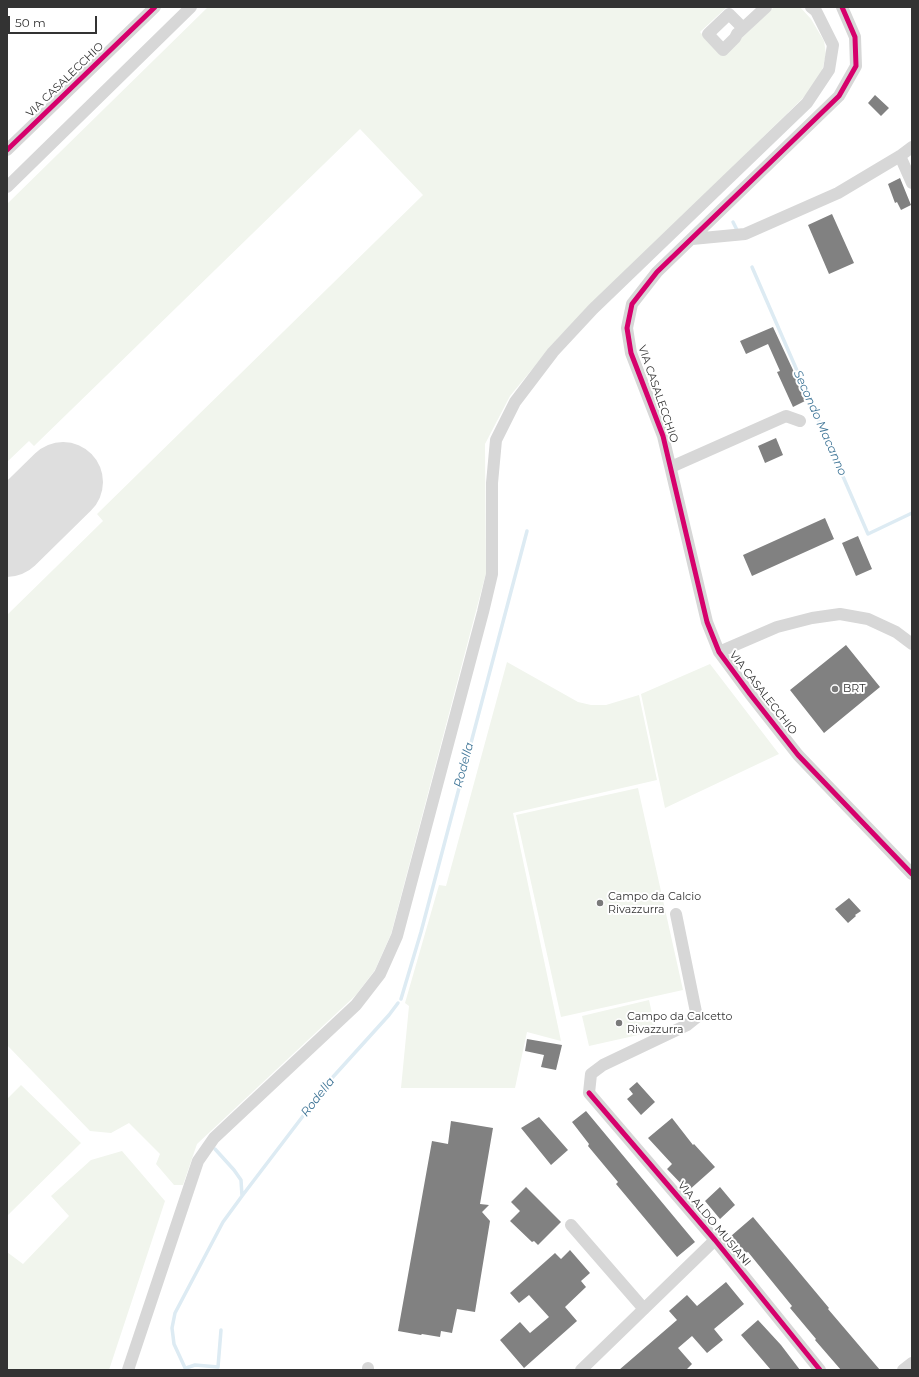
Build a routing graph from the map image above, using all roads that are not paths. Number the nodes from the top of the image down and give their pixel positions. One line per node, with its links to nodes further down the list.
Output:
1 (155, 7): 8 (street, VIA CASALECCHIO)
2 (191, 7): 11 (street)
3 (766, 7): 6 (street)
4 (811, 7): 23 (street)
5 (842, 7): 12 (street, VIA CASALECCHIO)
6 (743, 28)
7 (912, 147): 9 (street)
8 (7, 150)
9 (900, 156): 10 (street); 12 (street)
10 (912, 183)
11 (7, 186)
12 (692, 239): 14 (street, VIA CASALECCHIO)
13 (800, 421): 14 (street)
14 (671, 468): 16 (street, VIA CASALECCHIO)
15 (912, 644): 16 (street)
16 (718, 652): 17 (street, VIA CASALECCHIO)
17 (912, 874)
18 (676, 914): 20 (street, VIA ALDO MUSIANI)
19 (571, 1225): 21 (street)
20 (715, 1240): 21 (street); 25 (street, VIA ALDO MUSIANI)
21 (644, 1309): 24 (street)
22 (912, 1363): 26 (street)
23 (128, 1370)
24 (581, 1370)
25 (820, 1370)
26 (903, 1370)

